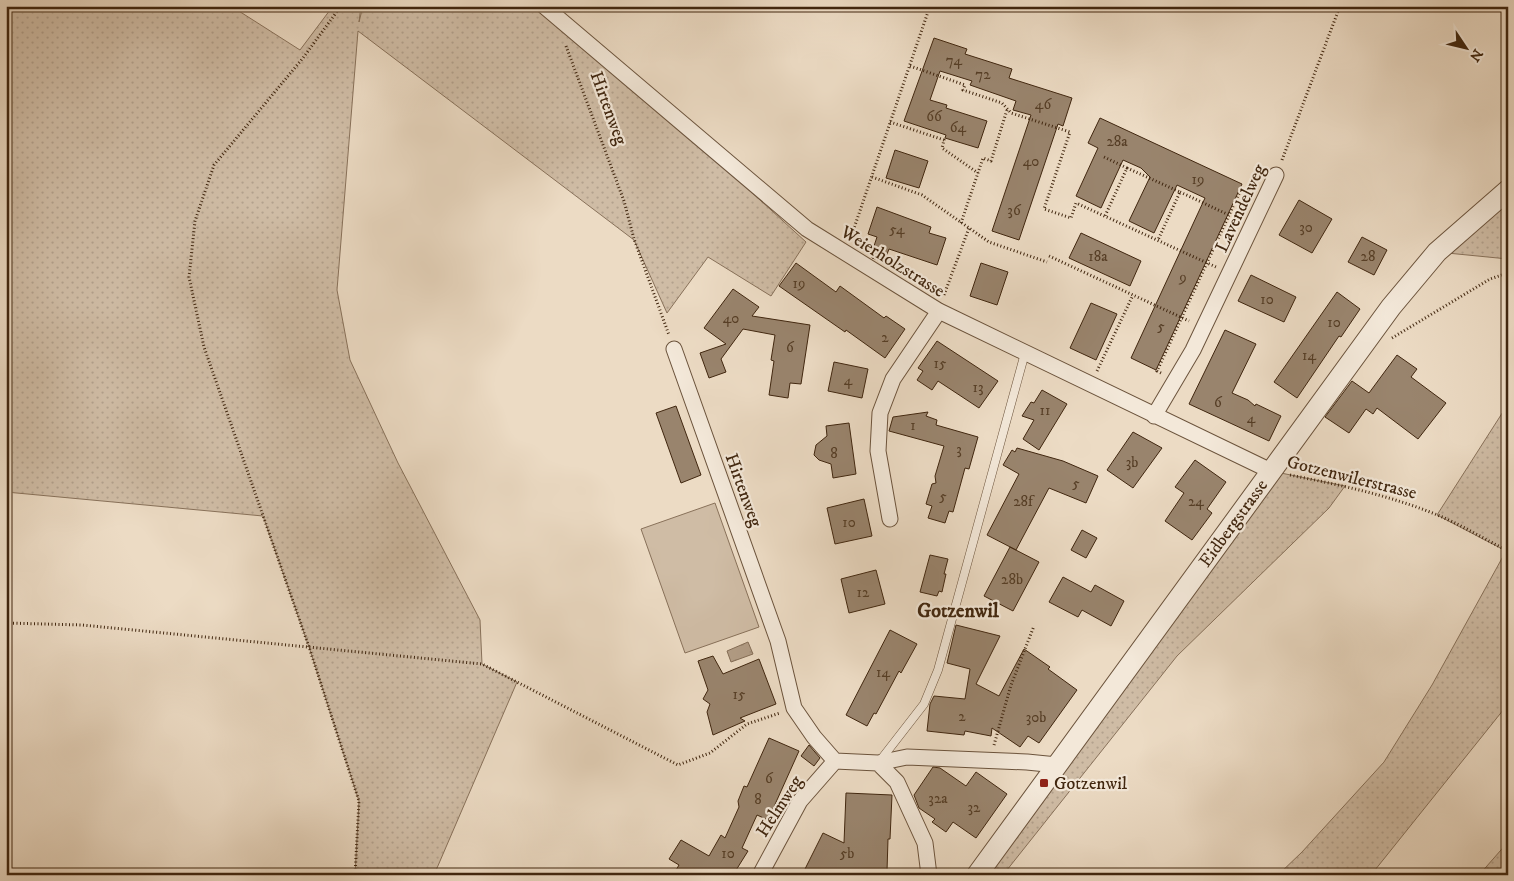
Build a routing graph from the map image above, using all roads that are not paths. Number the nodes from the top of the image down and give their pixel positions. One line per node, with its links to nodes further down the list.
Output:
1 (544, 6): 4 (street, Weierholzstrasse)
2 (1276, 175): 7 (street, Lavendelweg)
3 (1508, 190): 8 (street, Eidbergstrasse)
4 (939, 311): 6 (street, Weierholzstrasse); 9 (street)
5 (674, 349): 10 (street, Hirtenweg)
6 (1025, 354): 7 (street, Weierholzstrasse); 11 (lane)
7 (1154, 416): 8 (street, Weierholzstrasse)
8 (1271, 471): 12 (street, Eidbergstrasse)
9 (890, 520)
10 (835, 761): 11 (street); 13 (street, Helmweg)
11 (878, 763): 12 (street); 14 (street)
12 (1057, 765): 15 (street, Eidbergstrasse)
13 (760, 875)
14 (929, 875)
15 (977, 875)

